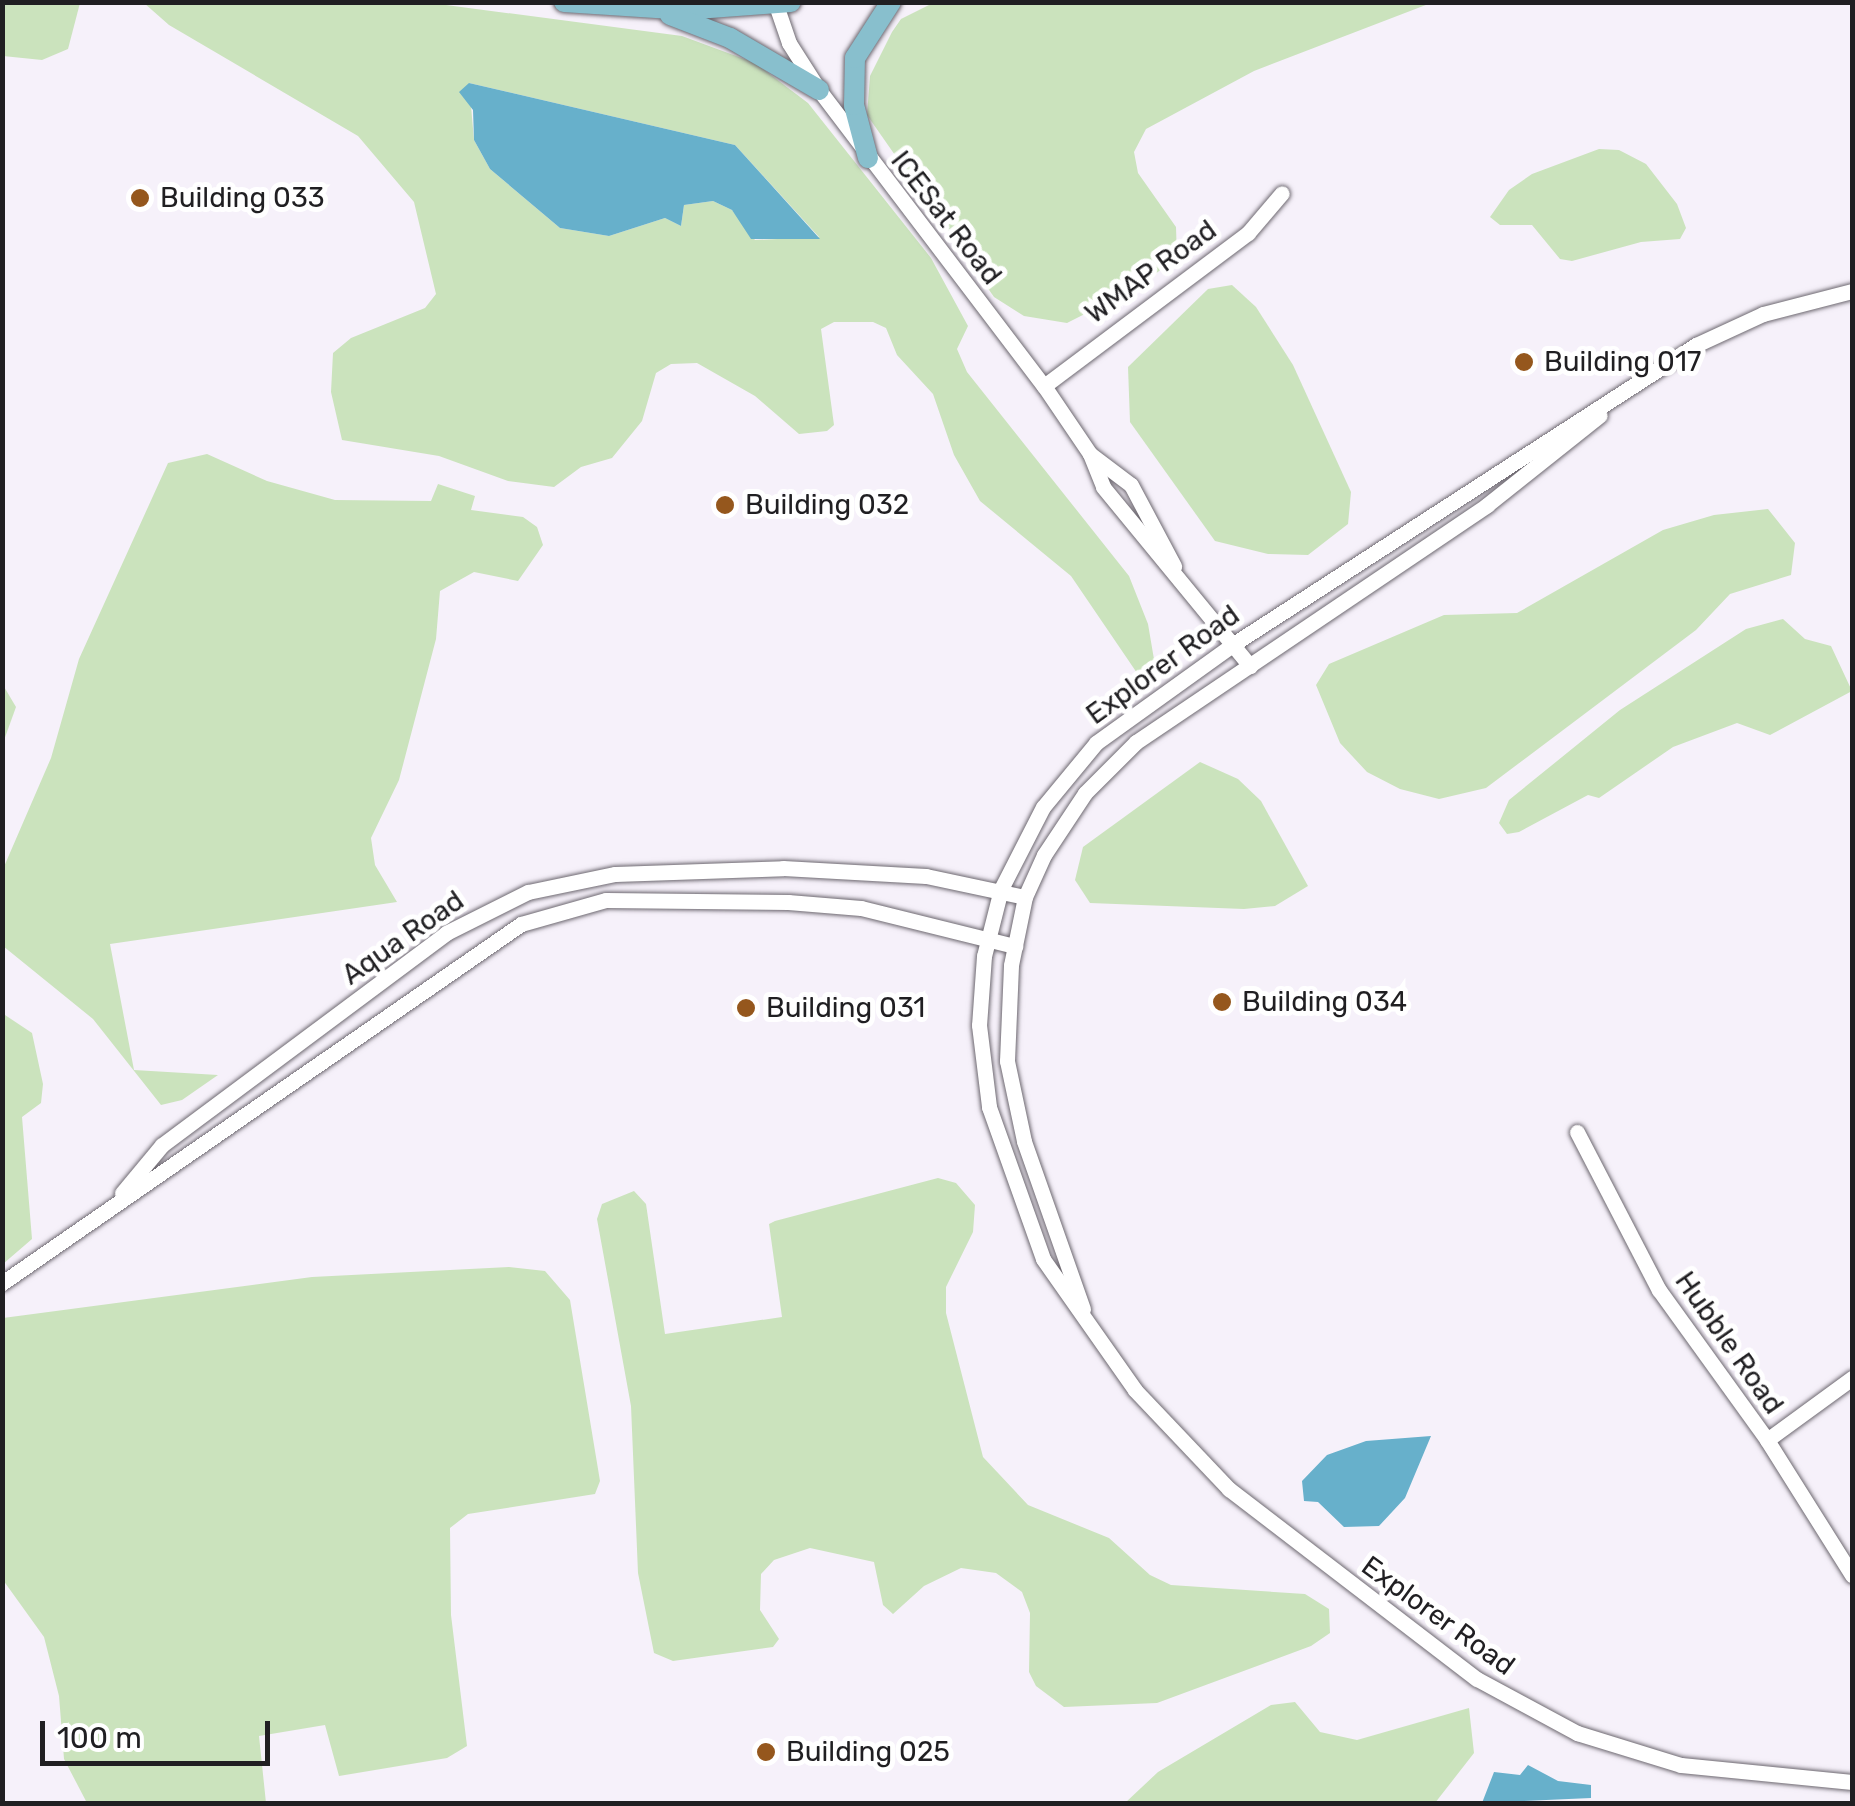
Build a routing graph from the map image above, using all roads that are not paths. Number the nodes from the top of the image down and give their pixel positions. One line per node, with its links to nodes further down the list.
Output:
1 (564, 2): 4 (main road)
2 (891, 2): 6 (main road)
3 (780, 3): 4 (main road); 5 (street, ICESat Road)
4 (654, 9): 5 (main road)
5 (819, 90): 6 (street, ICESat Road)
6 (868, 158): 10 (street, ICESat Road)
7 (1282, 193): 10 (street, WMAP Road)
8 (1852, 290): 9 (street, Explorer Road)
9 (1640, 380): 13 (street, Explorer Road); 14 (street, Explorer Road)
10 (1044, 386): 11 (street, ICESat Road)
11 (1090, 454): 12 (street, ICESat Road); 12 (street, ICESat Road)
12 (1174, 566): 13 (street, ICESat Road)
13 (1234, 643): 14 (street, ICESat Road); 15 (street, Explorer Road)
14 (1250, 666): 16 (street, Explorer Road)
15 (1001, 889): 16 (street, Aqua Road); 17 (street, Explorer Road); 20 (street, Aqua Road)
16 (1025, 897): 18 (street, Explorer Road)
17 (988, 940): 18 (street, Aqua Road); 20 (street, Aqua Road); 22 (street, Explorer Road)
18 (1015, 946): 22 (street, Explorer Road)
19 (1577, 1132): 24 (street, Hubble Road)
20 (114, 1203): 21 (street, Aqua Road)
21 (2, 1283)
22 (1087, 1322): 26 (street, Explorer Road)
23 (1852, 1378): 24 (street)
24 (1768, 1440): 25 (street, Hubble Road)
25 (1852, 1575)
26 (1852, 1782)

